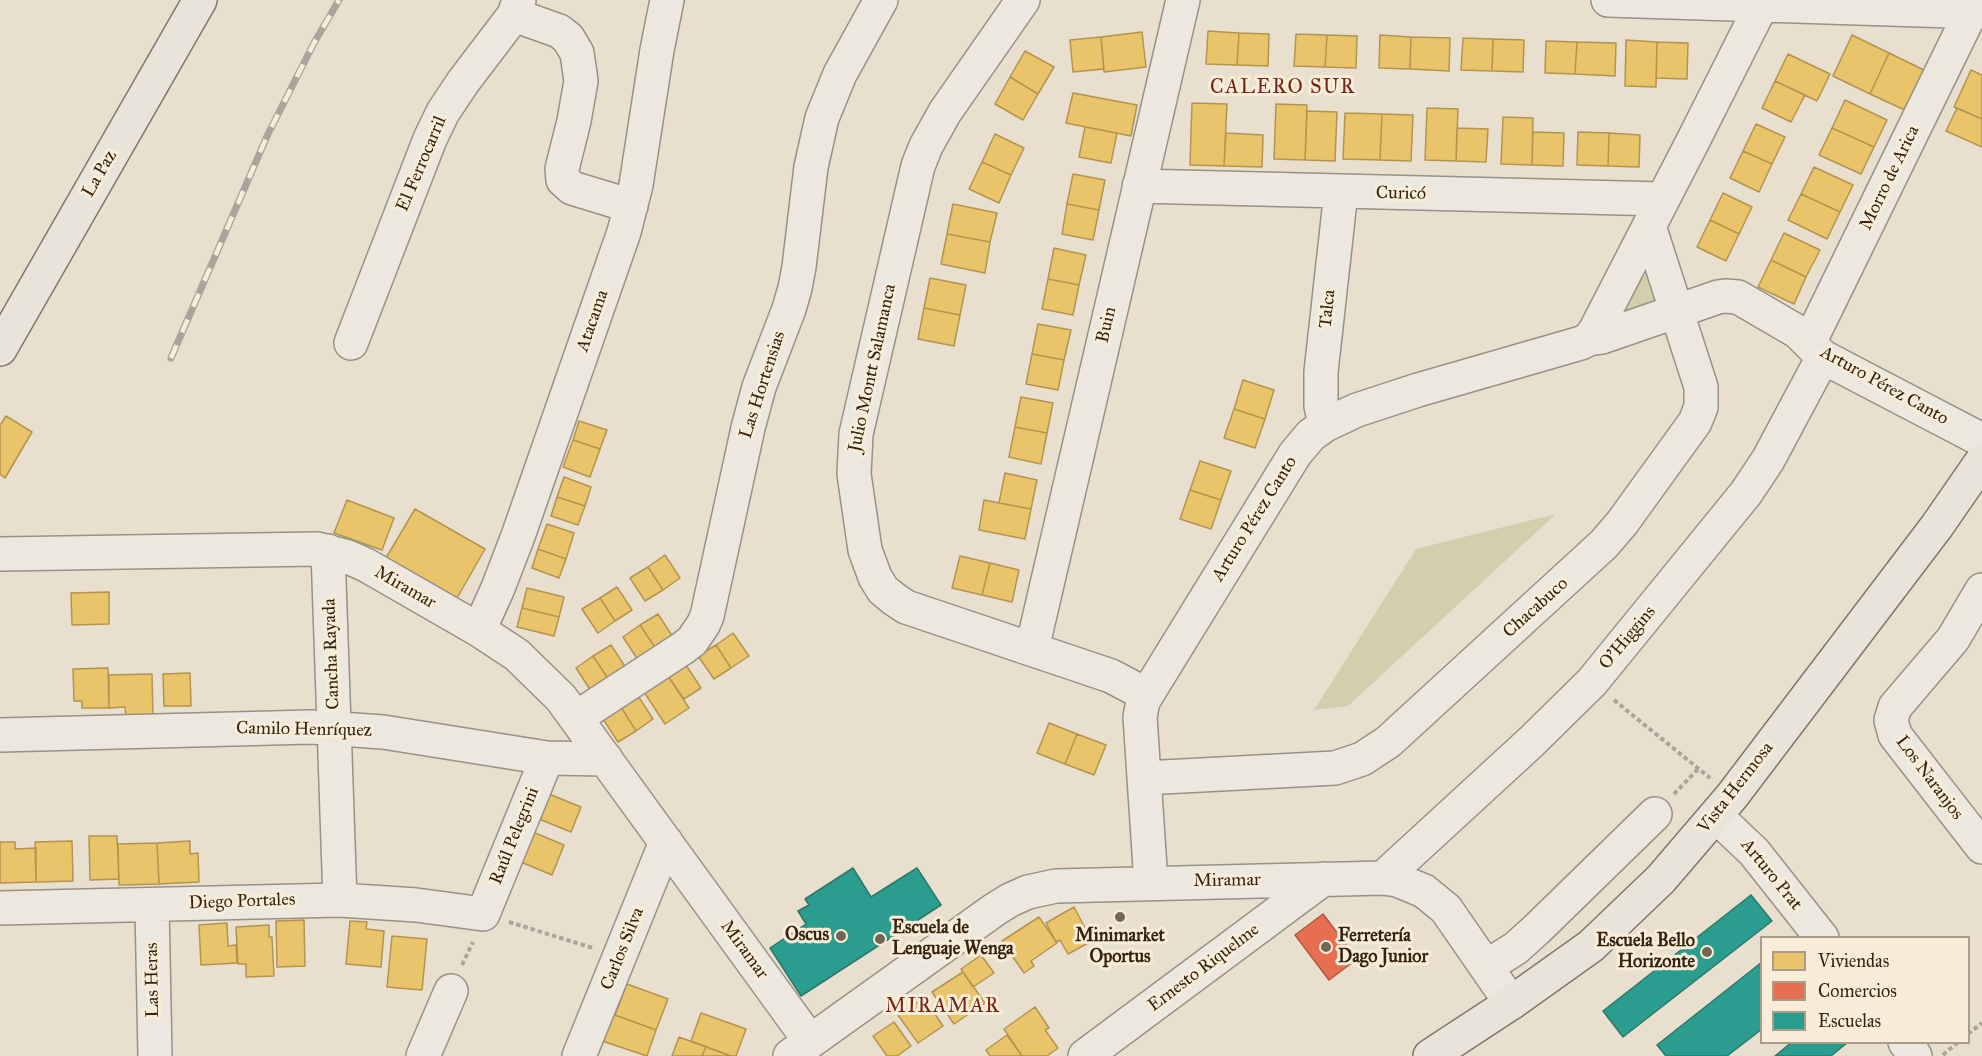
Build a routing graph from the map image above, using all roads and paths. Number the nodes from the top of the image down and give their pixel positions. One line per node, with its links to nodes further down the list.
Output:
1 (200, 0): 17 (main road, La Paz)
2 (668, 0): 12 (street, Atacama)
3 (881, 0): 28 (street, Las Hortensias)
4 (1023, 0): 26 (street, Julio Montt Salamanca)
5 (1183, 0): 10 (street, Buin)
6 (1608, 0): 7 (street)
7 (1763, 2): 9 (street); 13 (street)
8 (516, 7): 12 (street); 16 (street, El Ferrocarril)
9 (1977, 12): 18 (street, Morro de Arica)
10 (1139, 186): 11 (street, Curicó); 26 (street, Buin)
11 (1341, 192): 13 (street, Curicó); 19 (street, Talca)
12 (631, 206): 25 (street, Atacama)
13 (1656, 212): 14 (street, Chacabuco); 15 (street)
14 (1677, 312): 15 (street, Arturo Pérez Canto); 18 (street, Arturo Pérez Canto); 34 (street, Chacabuco)
15 (1589, 339): 19 (street, Arturo Pérez Canto)
16 (351, 343)
17 (0, 348)
18 (1816, 350): 20 (street, Arturo Pérez Canto); 39 (street, O'Higgins)
19 (1325, 425): 27 (street, Arturo Pérez Canto)
20 (1982, 440)
21 (1982, 461): 35 (main road, Vista Hermosa)
22 (328, 551): 23 (street, Miramar); 25 (street, Miramar); 30 (street, Cancha Rayada)
23 (0, 554)
24 (1982, 590): 38 (street, Los Naranjos)
25 (479, 630): 28 (street, Miramar)
26 (1032, 649): 27 (street, Julio Montt Salamanca)
27 (1145, 694): 34 (street, Arturo Pérez Canto)
28 (576, 718): 33 (street, Miramar)
29 (1637, 719): 35 (path)
30 (335, 728): 31 (street, Camilo Henríquez); 32 (street, Camilo Henríquez); 42 (street, Cancha Rayada)
31 (0, 735)
32 (547, 758): 33 (street, Camilo Henríquez); 45 (street, Raúl Pelegrini)
33 (606, 759): 37 (street, Miramar)
34 (1144, 778): 41 (street, Arturo Pérez Canto)
35 (1724, 806): 46 (street, Arturo Prat); 50 (main road, Vista Hermosa)
36 (1654, 814): 48 (street)
37 (666, 842): 47 (street, Carlos Silva); 55 (street, Miramar)
38 (1982, 847)
39 (1383, 878): 40 (street, Miramar); 48 (street, Miramar)
40 (1323, 879): 41 (street, Miramar); 60 (street, Ernesto Riquelme)
41 (1151, 883): 55 (street, Miramar)
42 (340, 900): 43 (street, Diego Portales); 45 (street, Diego Portales)
43 (152, 905): 44 (street, Diego Portales); 57 (street, Las Heras)
44 (0, 908)
45 (483, 914): 47 (path)
46 (1819, 936)
47 (619, 958): 59 (street, Carlos Silva)
48 (1486, 967): 50 (street, Miramar)
49 (451, 991): 58 (street)
50 (1511, 1003): 56 (main road, Vista Hermosa)
51 (1982, 1023): 52 (path)
52 (1970, 1032)
53 (1907, 1044): 61 (street)
54 (1956, 1044): 62 (path)
55 (800, 1048)
56 (1449, 1051)
57 (155, 1056)
58 (423, 1056)
59 (579, 1056)
60 (1085, 1056)
61 (1916, 1056)
62 (1942, 1056)

